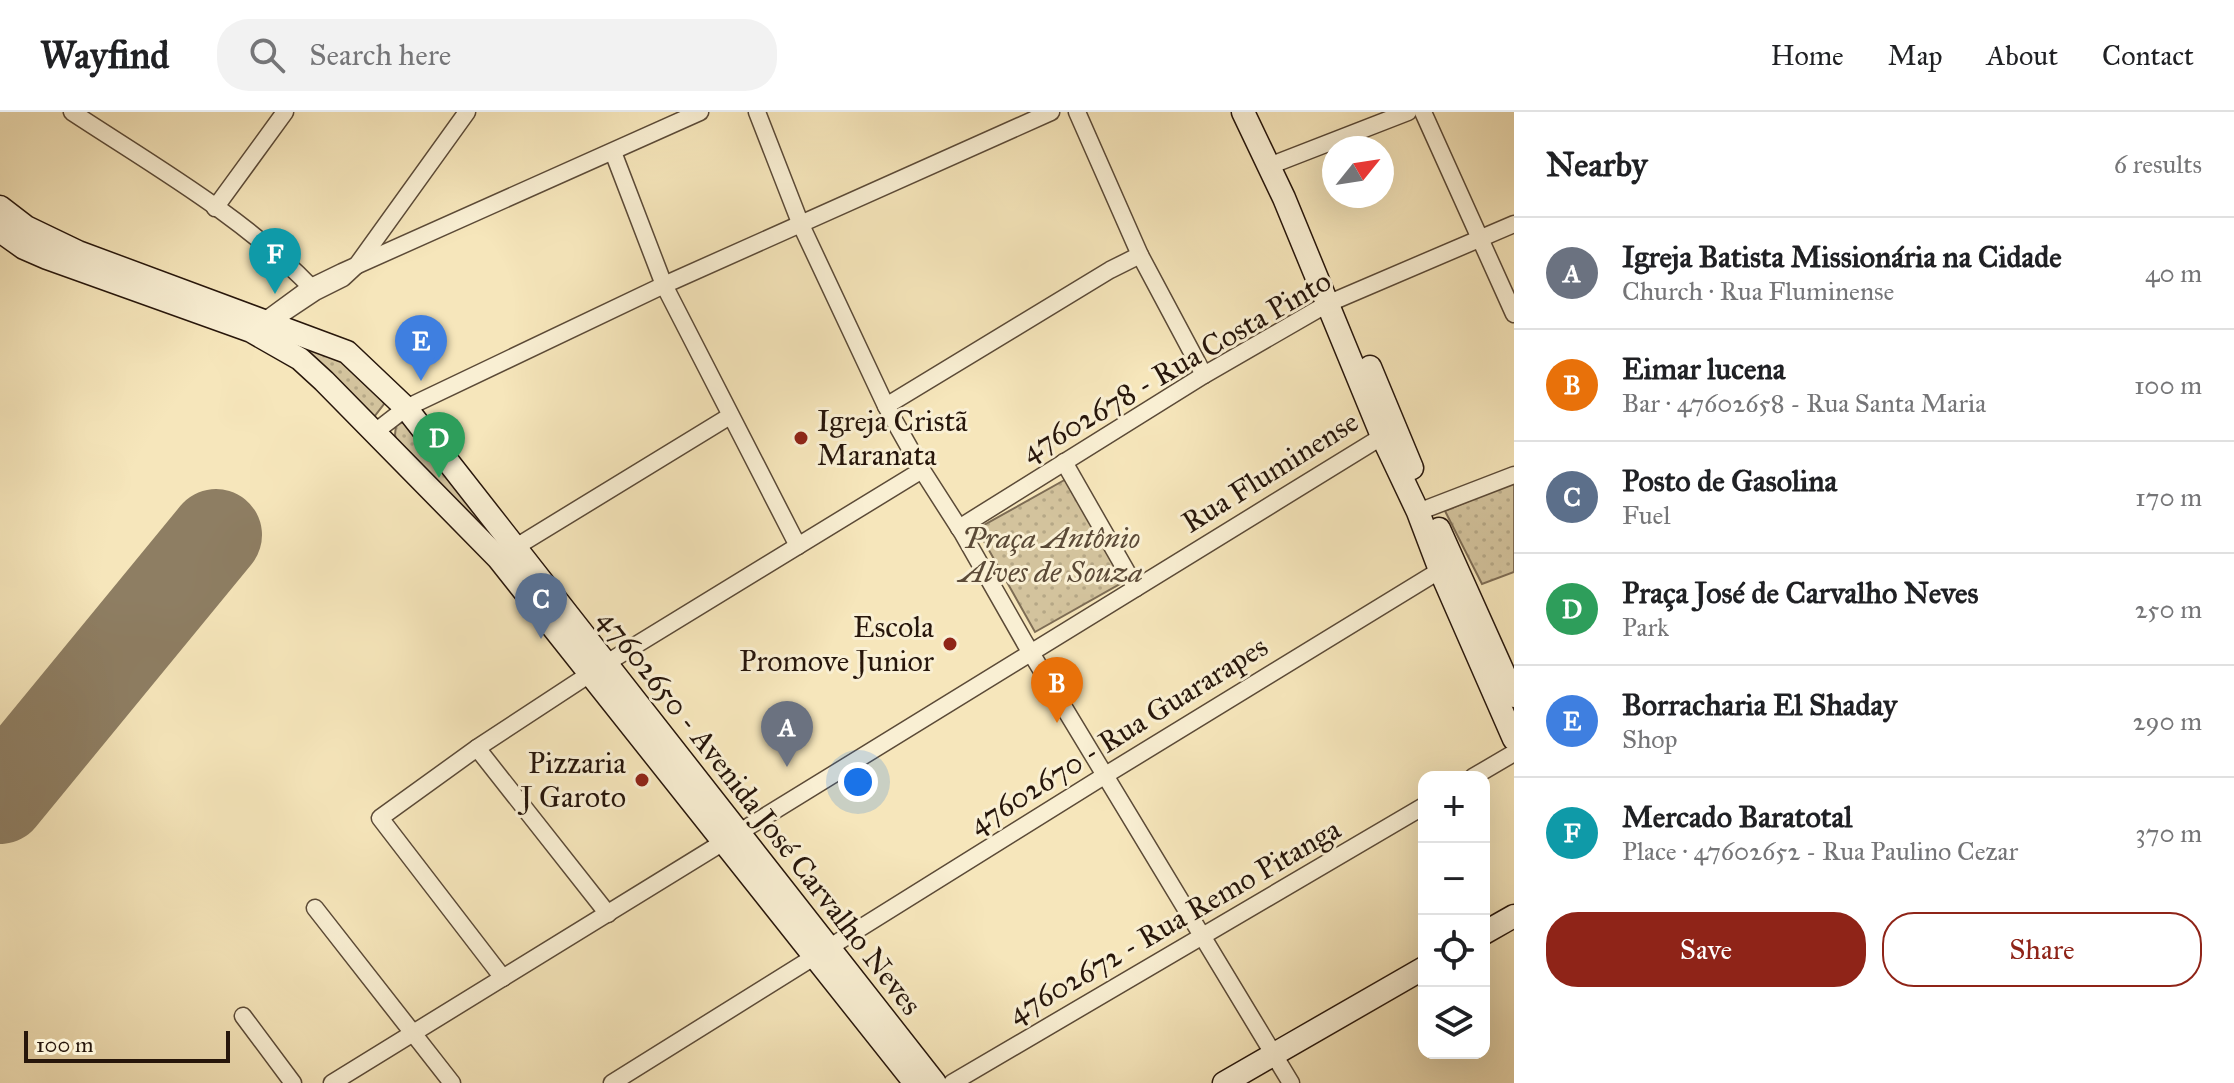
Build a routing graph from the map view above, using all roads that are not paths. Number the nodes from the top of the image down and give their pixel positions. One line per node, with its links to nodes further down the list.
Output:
1 (72, 112): 14 (street)
2 (103, 112): 14 (street)
3 (285, 112): 17 (street)
4 (457, 112): 23 (street)
5 (467, 112): 23 (street)
6 (700, 112): 15 (street)
7 (757, 112): 20 (street)
8 (1051, 112): 20 (street)
9 (1077, 112): 22 (street)
10 (1243, 112): 16 (street)
11 (1259, 112): 16 (street)
12 (1408, 112): 16 (street)
13 (1423, 112): 21 (street)
14 (94, 126): 17 (street)
15 (613, 152): 23 (street); 24 (street)
16 (1275, 163): 26 (street)
17 (215, 208): 25 (street)
18 (1, 215): 28 (street)
19 (1514, 224): 21 (street, 47602678 - Rua Costa Pinto)
20 (801, 225): 24 (street); 30 (street)
21 (1482, 239): 26 (street, 47602678 - Rua Costa Pinto); 27 (street)
22 (1140, 255): 29 (street); 30 (street)
23 (349, 269): 25 (street); 28 (street)
24 (664, 285): 31 (street); 32 (street)
25 (311, 287): 28 (street)
26 (1334, 302): 29 (street, 47602678 - Rua Costa Pinto); 34 (street)
27 (1514, 314)
28 (263, 325): 31 (street, 47602650 - Avenida José Carvalho Neves); 33 (street)
29 (1204, 375): 35 (street, 47602678 - Rua Costa Pinto)
30 (886, 406): 36 (street)
31 (406, 408): 33 (street); 41 (street, 47602650 - Avenida José Carvalho Neves)
32 (730, 416): 40 (street); 41 (street)
33 (375, 432): 41 (street)
34 (1389, 432): 38 (street); 43 (street, Rua Fluminense)
35 (1064, 462): 39 (street, 47602678 - Rua Costa Pinto); 43 (street)
36 (922, 470): 39 (street); 40 (street)
37 (1514, 475): 38 (street)
38 (1423, 510): 42 (street)
39 (959, 528): 44 (street)
40 (798, 546): 45 (street)
41 (506, 553): 45 (street, 47602650 - Avenida José Carvalho Neves); 45 (street)
42 (1447, 566): 46 (street); 47 (street); 51 (street, 47602670 - Rua Guararapes)
43 (1136, 588): 44 (street, Rua Fluminense)
44 (1031, 654): 51 (street); 53 (street, Rua Fluminense)
45 (597, 669): 48 (street); 53 (street, 47602650 - Avenida José Carvalho Neves)
46 (1514, 696)
47 (1514, 739)
48 (477, 748): 55 (street); 63 (street)
49 (1514, 753): 50 (street)
50 (1483, 771)
51 (1104, 776): 59 (street); 61 (street, 47602670 - Rua Guararapes)
52 (1418, 810): 59 (street, 47602672 - Rua Remo Pitanga)
53 (731, 837): 55 (street, Rua Fluminense); 61 (street, 47602650 - Avenida José Carvalho Neves)
54 (315, 908): 66 (street)
55 (608, 914): 63 (street, Rua Fluminense)
56 (1514, 916): 58 (street)
57 (1514, 926): 60 (street)
58 (1490, 930)
59 (1203, 937): 67 (street); 74 (street, 47602672 - Rua Remo Pitanga)
60 (1490, 940)
61 (821, 953): 71 (street, 47602670 - Rua Guararapes); 72 (street); 73 (street, 47602650 - Avenida José Carvalho Neves)
62 (1418, 972): 67 (street)
63 (503, 978): 66 (street, Rua Fluminense)
64 (1418, 981): 67 (street)
65 (243, 1016): 68 (street)
66 (413, 1033): 69 (street, Rua Fluminense); 70 (street)
67 (1276, 1058): 75 (street); 76 (street); 77 (street)
68 (293, 1083)
69 (332, 1083)
70 (452, 1083)
71 (612, 1083)
72 (915, 1083)
73 (935, 1083)
74 (952, 1083)
75 (1224, 1083)
76 (1240, 1083)
77 (1291, 1083)

